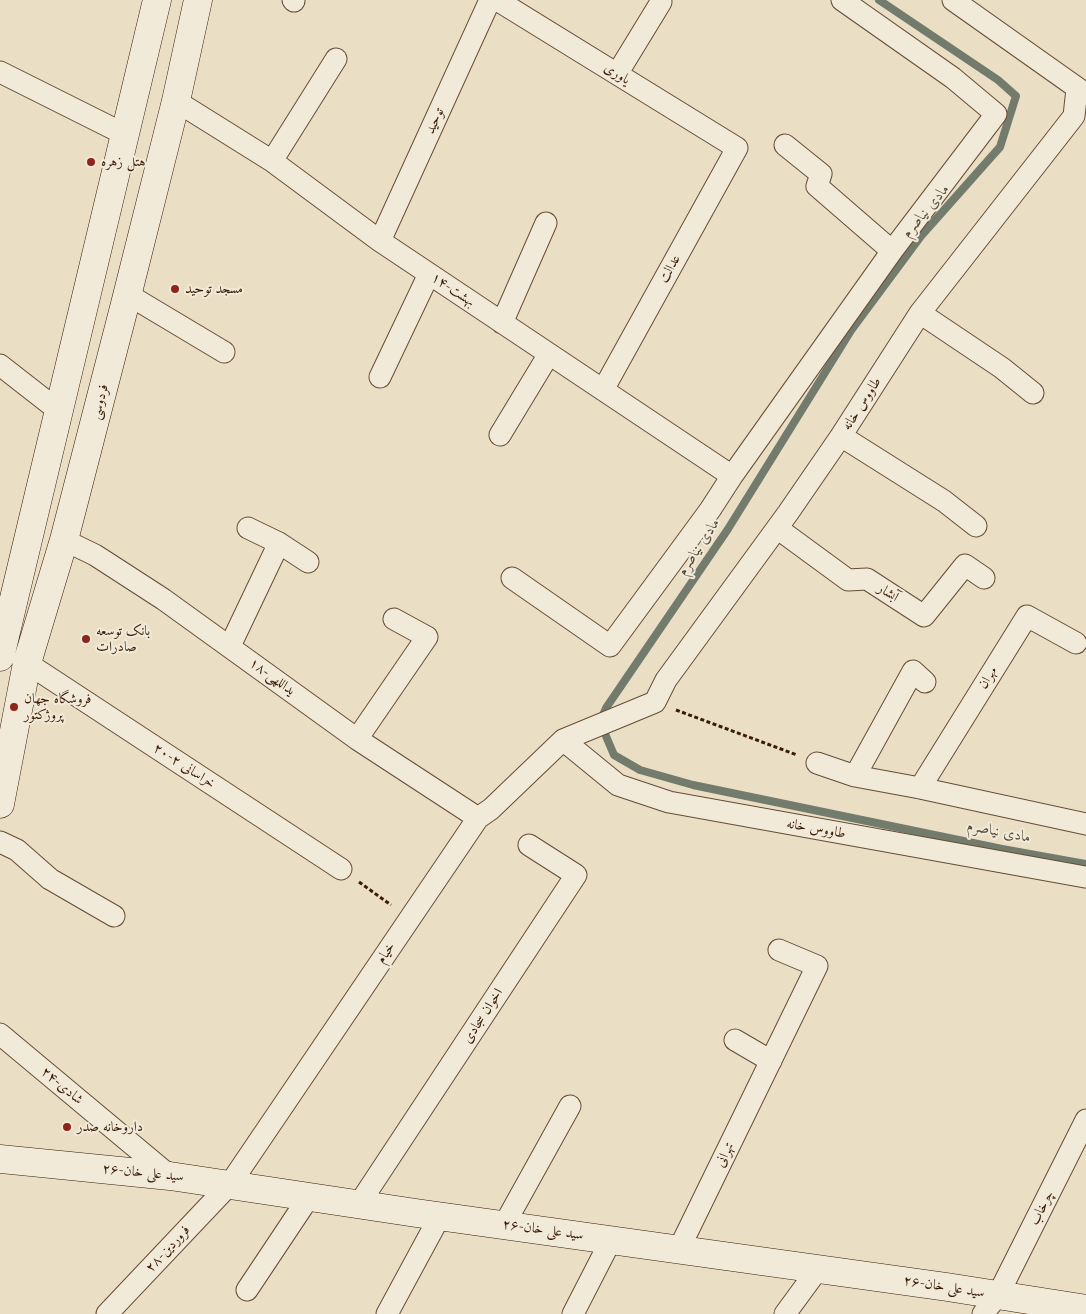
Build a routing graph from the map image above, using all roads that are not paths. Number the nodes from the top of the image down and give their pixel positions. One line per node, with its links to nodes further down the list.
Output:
1 (157, 0): 13 (main road)
2 (198, 0): 12 (main road, فردوسی)
3 (490, 0): 18 (street, توحید)
4 (498, 0): 10 (street, یاوری)
5 (842, 0): 19 (street)
6 (953, 0): 11 (street, طاووس خانه)
7 (661, 2): 10 (street)
8 (336, 59): 16 (street)
9 (0, 72): 13 (street)
10 (617, 74): 15 (street, یاوری)
11 (1083, 87): 22 (street, طاووس خانه)
12 (176, 100): 16 (street, ۱۴-بهشت); 21 (main road, فردوسی)
13 (124, 134): 30 (main road)
14 (784, 145): 19 (street)
15 (737, 148): 28 (street, عدالت)
16 (272, 161): 18 (street, ۱۴-بهشت)
17 (546, 223): 23 (street)
18 (380, 241): 20 (street, ۱۴-بهشت)
19 (892, 251): 33 (street)
20 (430, 274): 23 (street, ۱۴-بهشت); 27 (street)
21 (128, 294): 24 (street); 37 (main road, فردوسی)
22 (920, 313): 29 (street); 32 (street, طاووس خانه)
23 (502, 323): 25 (street, ۱۴-بهشت)
24 (224, 352)
25 (549, 354): 28 (street, ۱۴-بهشت); 31 (street)
26 (0, 365): 30 (street)
27 (380, 377)
28 (603, 390): 33 (street, ۱۴-بهشت)
29 (1033, 393)
30 (59, 410): 45 (main road)
31 (500, 435)
32 (841, 436): 34 (street); 36 (street, طاووس خانه)
33 (732, 476): 40 (street)
34 (976, 526)
35 (248, 528): 38 (street)
36 (777, 528): 41 (street, آبشار); 49 (street, طاووس خانه)
37 (64, 540): 44 (street, ۱۸-یداللهی); 46 (main road, فردوسی)
38 (279, 543): 39 (street); 44 (street)
39 (308, 562)
40 (512, 578)
41 (984, 578)
42 (394, 619): 48 (street)
43 (1076, 643): 52 (street, مهران)
44 (230, 646): 48 (street, ۱۸-یداللهی)
45 (1, 651): 46 (main road)
46 (28, 663): 53 (main road, فردوسی); 58 (street, ۲۰-خراسانی ۲)
47 (925, 682): 51 (street)
48 (357, 739): 54 (street, ۱۸-یداللهی)
49 (564, 740): 54 (street, خیام); 59 (street, طاووس خانه)
50 (816, 763): 51 (street)
51 (855, 776): 52 (street)
52 (920, 788): 55 (street)
53 (0, 804)
54 (478, 818): 69 (street, خیام)
55 (1086, 824)
56 (0, 842): 60 (street)
57 (529, 845): 71 (street, اخوان سجادی)
58 (342, 869)
59 (1085, 877)
60 (114, 916)
61 (779, 950): 64 (street, تهرانی)
62 (0, 1034): 68 (street, ۲۴-شادی)
63 (734, 1040): 64 (street)
64 (771, 1061): 75 (street, تهرانی)
65 (570, 1106): 73 (street)
66 (1086, 1120): 78 (street, چرخاب)
67 (0, 1159): 68 (main road, ۲۶-سید علی خان)
68 (170, 1176): 69 (main road, ۲۶-سید علی خان)
69 (230, 1184): 70 (main road, ۲۶-سید علی خان); 80 (street, ۲۸-فروردین)
70 (309, 1197): 71 (main road, ۲۶-سید علی خان); 77 (street)
71 (359, 1204): 72 (main road, ۲۶-سید علی خان)
72 (440, 1216): 73 (main road, ۲۶-سید علی خان); 81 (street)
73 (504, 1225): 74 (main road, ۲۶-سید علی خان)
74 (611, 1240): 75 (main road, ۲۶-سید علی خان); 82 (street)
75 (679, 1249): 76 (main road, ۲۶-سید علی خان)
76 (818, 1269): 78 (main road, ۲۶-سید علی خان); 83 (street)
77 (247, 1290)
78 (990, 1305): 79 (main road, ۲۶-سید علی خان)
79 (1086, 1309)
80 (107, 1314)
81 (387, 1314)
82 (573, 1314)
83 (785, 1314)

